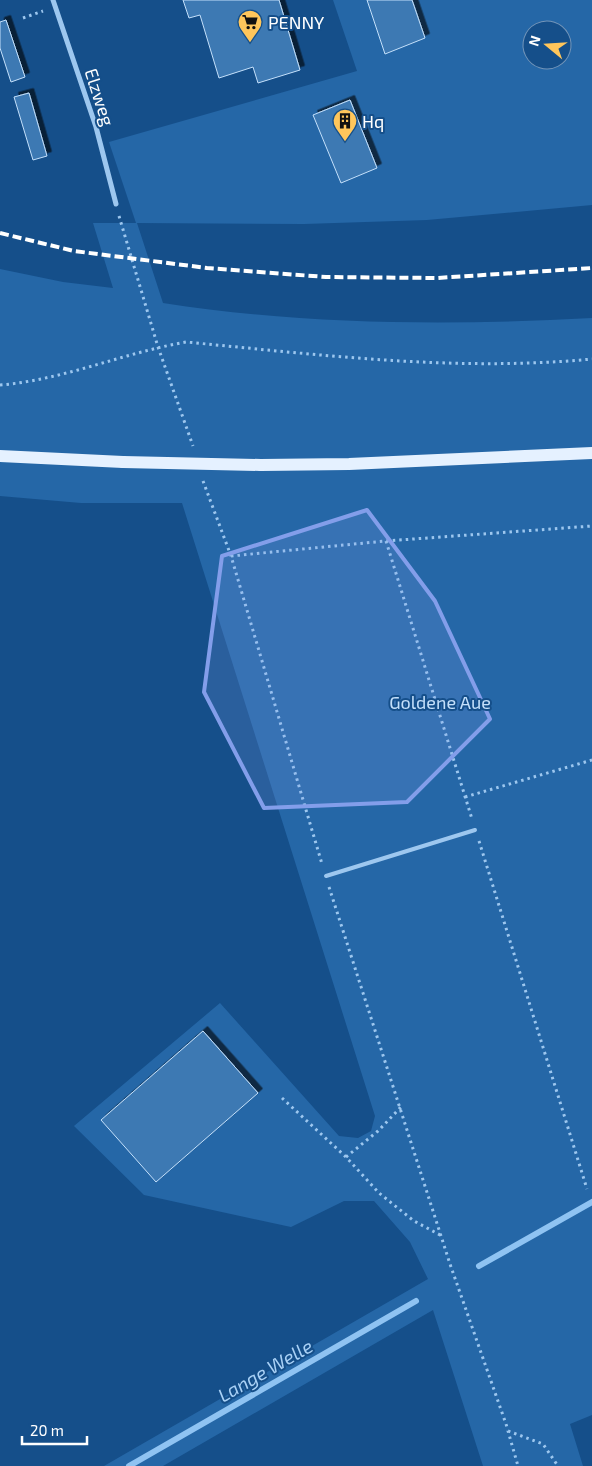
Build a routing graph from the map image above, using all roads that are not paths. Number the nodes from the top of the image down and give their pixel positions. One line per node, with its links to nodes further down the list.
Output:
1 (53, 0): 2 (street, Elzweg)
2 (116, 204)
3 (592, 453): 4 (main road, bridge)
4 (0, 456)
5 (475, 830): 6 (lane)
6 (326, 876)

